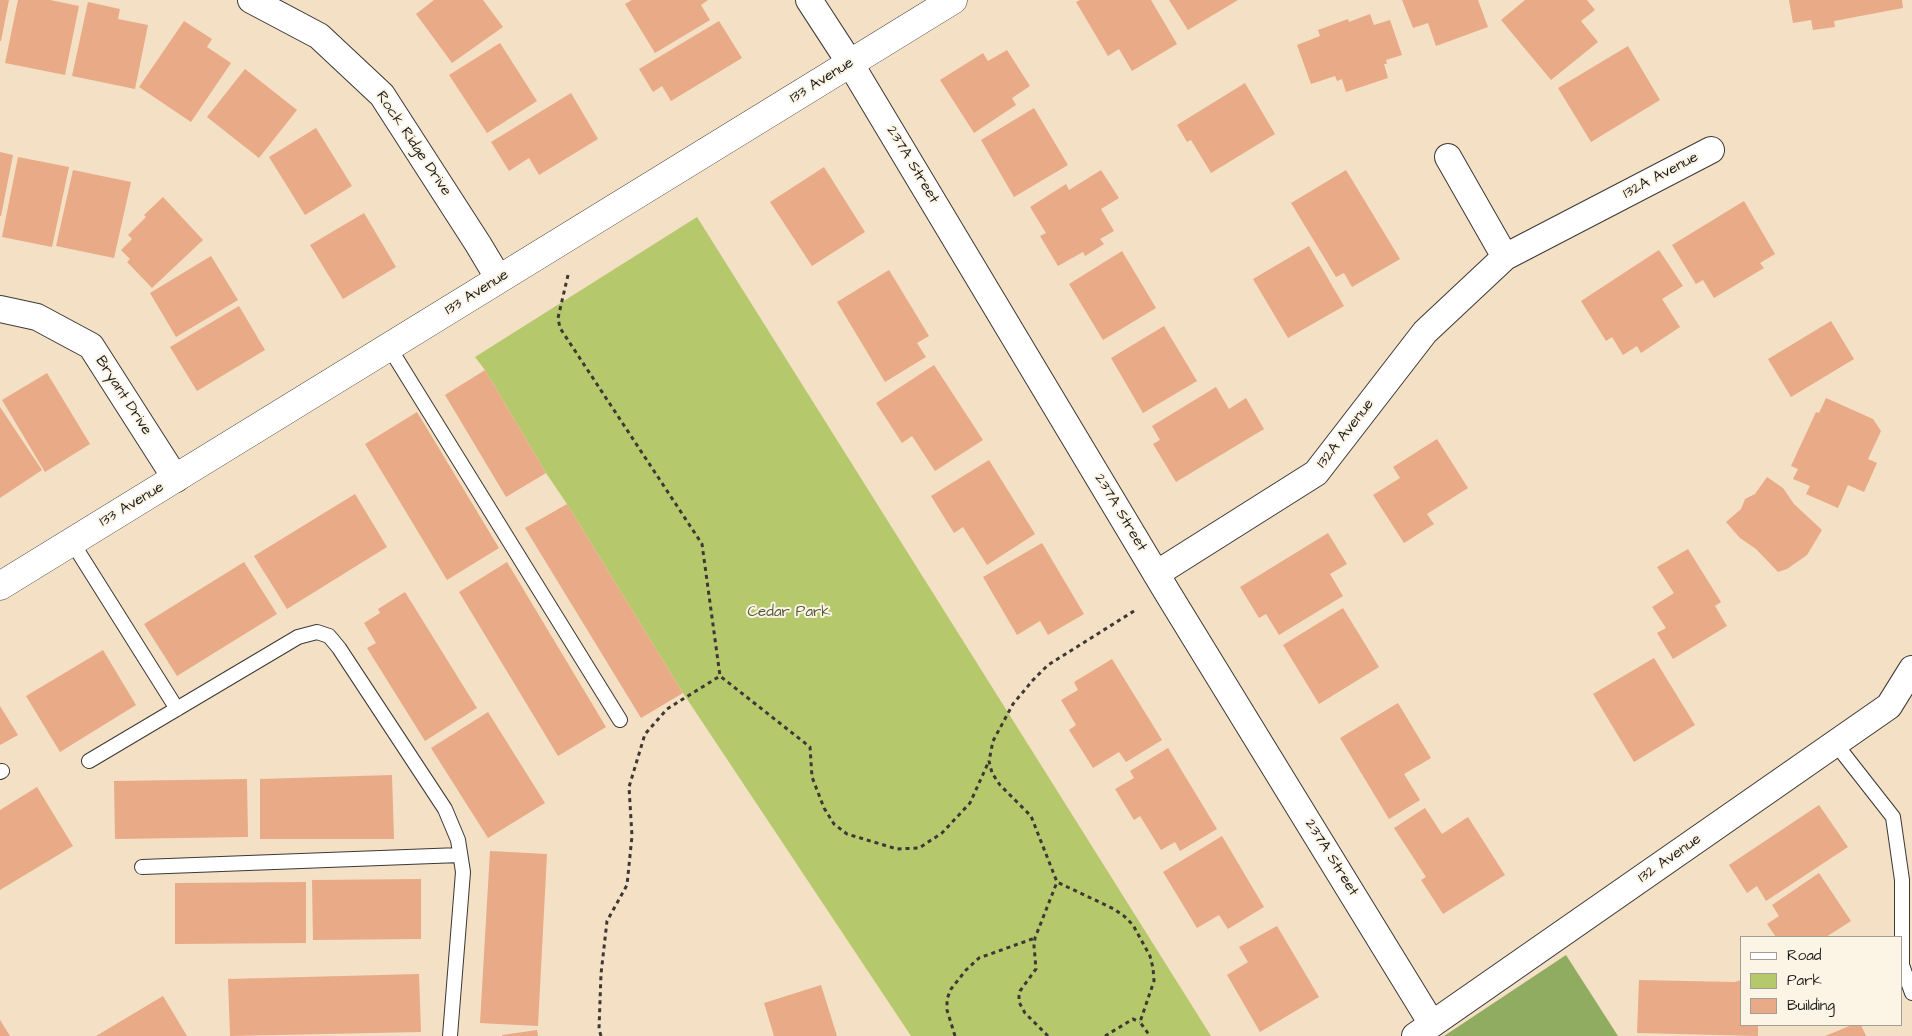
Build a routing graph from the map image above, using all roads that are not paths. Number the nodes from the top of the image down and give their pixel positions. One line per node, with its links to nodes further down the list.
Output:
1 (251, 0): 8 (street, Rock Ridge Drive)
2 (809, 0): 4 (street, 237A Street)
3 (953, 0): 4 (street, 133 Avenue)
4 (850, 63): 8 (street, 133 Avenue); 13 (street, 237A Street)
5 (1711, 150): 7 (street, 132A Avenue)
6 (1448, 157): 7 (street)
7 (1505, 257): 13 (street, 132A Avenue)
8 (499, 279): 10 (street, 133 Avenue)
9 (0, 309): 11 (street, Bryant Drive)
10 (389, 347): 11 (street, 133 Avenue); 17 (lane)
11 (176, 479): 12 (street, 133 Avenue)
12 (72, 542): 14 (street, 133 Avenue); 16 (lane)
13 (1156, 574): 23 (street, 237A Street)
14 (0, 586)
15 (1912, 669): 18 (street, 132 Avenue)
16 (177, 709): 19 (lane); 20 (lane)
17 (620, 720)
18 (1835, 744): 22 (lane); 23 (street, 132 Avenue)
19 (89, 760)
20 (460, 855): 21 (lane); 24 (lane)
21 (142, 866)
22 (1912, 993)
23 (1423, 1030)
24 (450, 1036)

